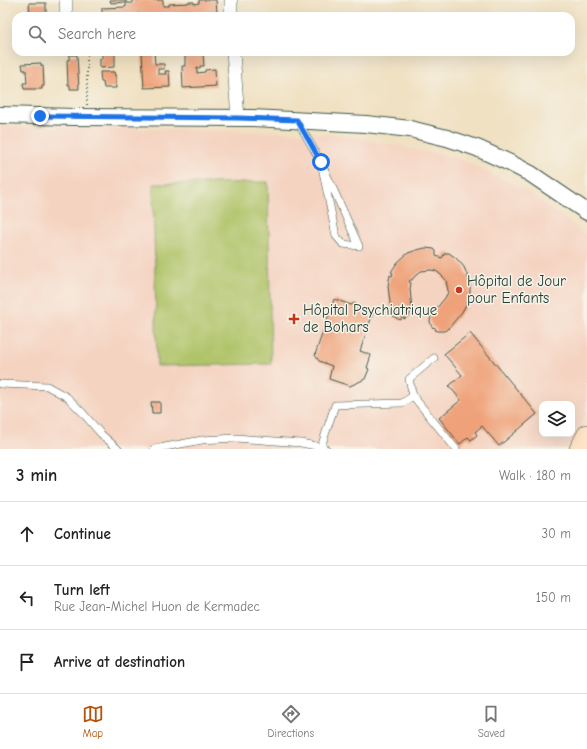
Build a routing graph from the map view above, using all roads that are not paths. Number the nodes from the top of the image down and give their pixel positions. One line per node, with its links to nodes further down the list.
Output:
1 (66, 0): 3 (street)
2 (231, 0): 4 (street)
3 (66, 12)
4 (231, 12)
5 (233, 56): 7 (street)
6 (0, 115): 7 (street)
7 (238, 118): 8 (street)
8 (297, 120): 9 (lane); 10 (street)
9 (321, 162): 9 (lane)
10 (587, 212)
11 (434, 358): 13 (lane)
12 (0, 384): 16 (lane)
13 (413, 396): 15 (lane); 18 (lane)
14 (587, 434): 19 (main road)
15 (324, 448): 17 (lane)
16 (118, 449)
17 (154, 449)
18 (456, 449)
19 (579, 449)

